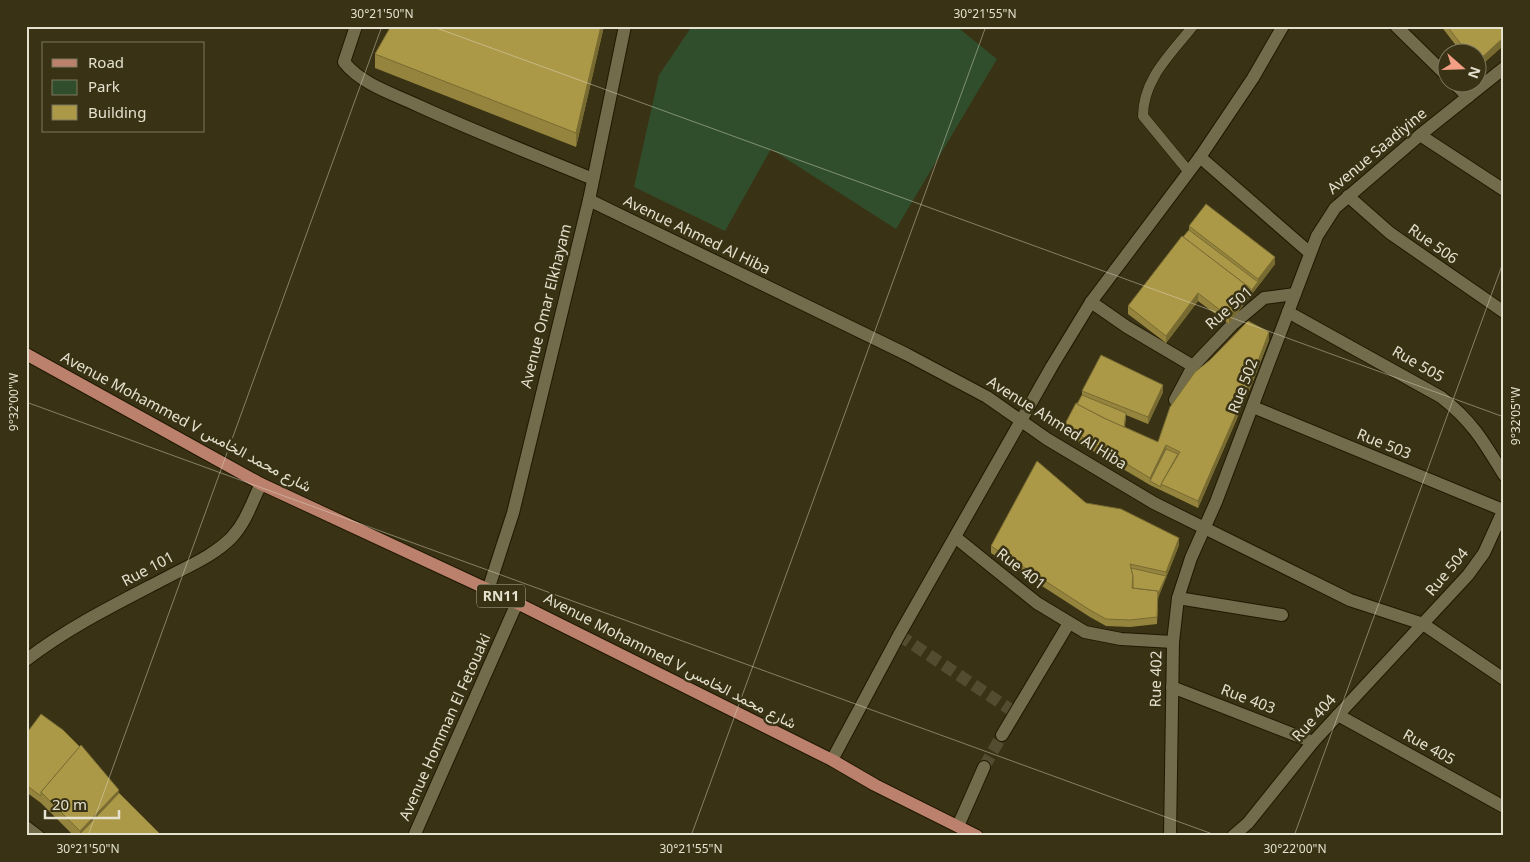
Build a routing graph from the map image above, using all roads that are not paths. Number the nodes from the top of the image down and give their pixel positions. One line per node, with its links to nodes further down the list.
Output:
1 (356, 26): 13 (street)
2 (625, 26): 13 (street, Avenue Omar Elkhayam)
3 (1193, 26): 12 (lane)
4 (1283, 26): 11 (street)
5 (1396, 26): 6 (street)
6 (1438, 67)
7 (1504, 68): 9 (street, Avenue Saadiyine)
8 (1463, 92): 9 (street)
9 (1468, 97): 10 (street, Avenue Saadiyine)
10 (1420, 135): 14 (street); 15 (street, Avenue Saadiyine)
11 (1200, 157): 12 (street); 17 (street)
12 (1189, 172): 19 (street)
13 (593, 179): 16 (street, Avenue Omar Elkhayam)
14 (1504, 190)
15 (1348, 196): 17 (street, Avenue Saadiyine); 21 (street, Rue 506)
16 (589, 200): 26 (street, Avenue Ahmed Al Hiba); 32 (street, Avenue Omar Elkhayam)
17 (1310, 253): 18 (street, Rue 502)
18 (1295, 294): 20 (street, Rue 502); 23 (street, Rue 501)
19 (1091, 302): 23 (street); 26 (street)
20 (1288, 312): 25 (street, Rue 502); 27 (street, Rue 505)
21 (1504, 312)
22 (26, 354): 28 (main road, Avenue Mohammed V شارع محمد الخامس / RN11)
23 (1194, 366): 24 (street, Rue 501)
24 (1175, 400)
25 (1252, 407): 29 (street, Rue 503); 30 (street, Rue 502)
26 (1020, 419): 30 (street, Avenue Ahmed Al Hiba); 31 (street)
27 (1504, 476)
28 (261, 484): 32 (main road, Avenue Mohammed V شارع محمد الخامس / RN11); 39 (street, Rue 101)
29 (1503, 510): 37 (street, Rue 504)
30 (1204, 528): 33 (street, Rue 402); 37 (street, Avenue Ahmed Al Hiba)
31 (955, 537): 36 (street, Rue 401); 45 (street)
32 (488, 590): 34 (main road, Avenue Mohammed V شارع محمد الخامس / RN11)
33 (1178, 598): 35 (street); 38 (street, Rue 402)
34 (517, 603): 45 (main road, Avenue Mohammed V شارع محمد الخامس / RN11); 51 (street, Avenue Homman El Fetouaki)
35 (1282, 615)
36 (1068, 623): 38 (street, Rue 401); 43 (street)
37 (1422, 624): 40 (street, Avenue Ahmed Al Hiba); 42 (street, Rue 404)
38 (1173, 642): 41 (street, Rue 402)
39 (26, 660)
40 (1504, 679)
41 (1172, 687): 44 (street, Rue 403); 53 (street, Rue 402)
42 (1338, 715): 44 (street, Rue 404); 47 (street, Rue 405)
43 (1002, 735)
44 (1313, 742): 54 (street, Rue 404)
45 (832, 760): 48 (main road, Avenue Mohammed V شارع محمد الخامس / RN11)
46 (984, 767): 48 (street)
47 (1504, 807)
48 (958, 826): 52 (main road, Avenue Mohammed V شارع محمد الخامس / RN11)
49 (26, 827): 50 (street)
50 (38, 836)
51 (414, 836)
52 (977, 836)
53 (1170, 836)
54 (1234, 836)

